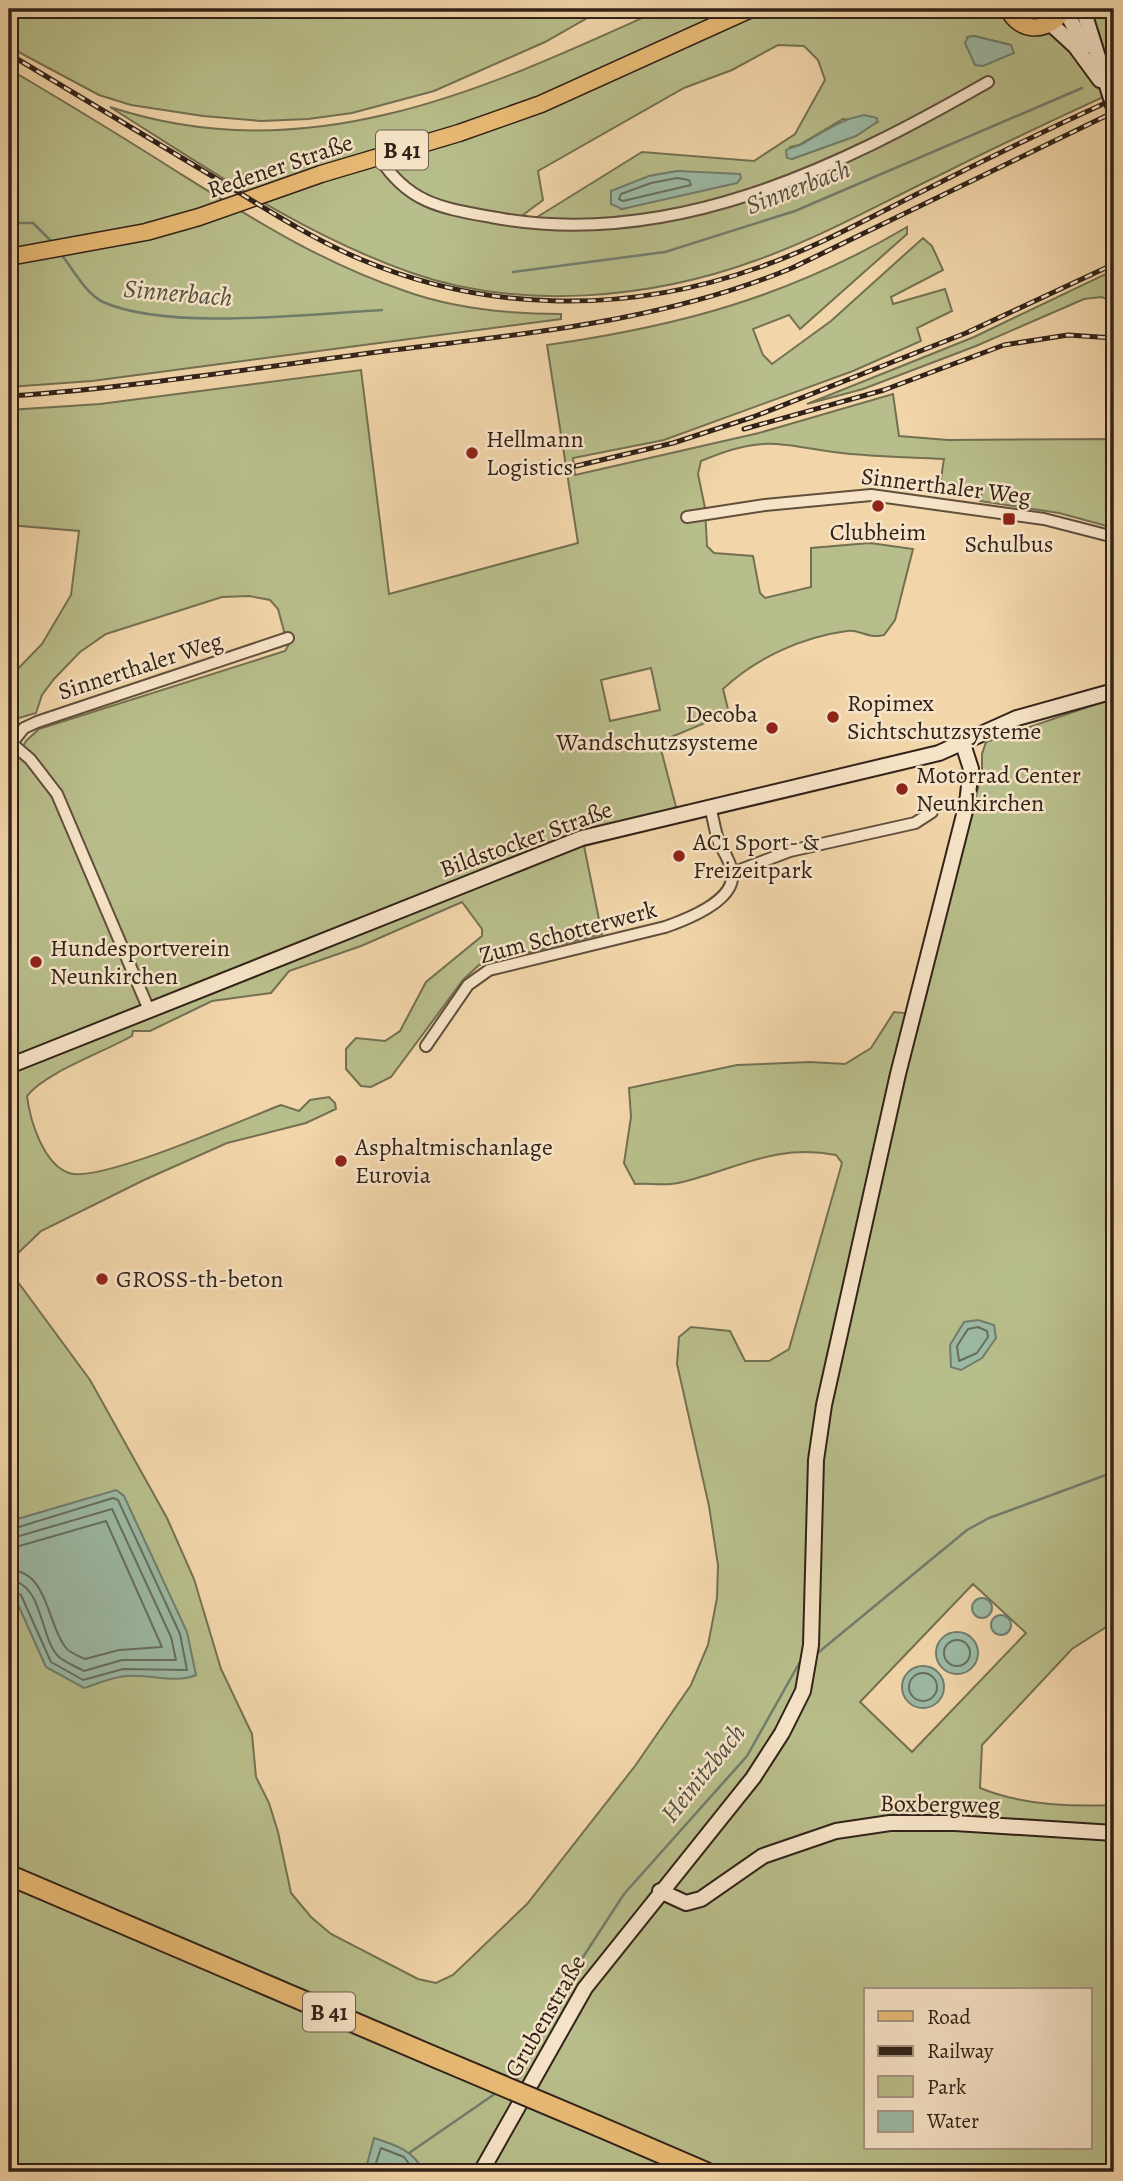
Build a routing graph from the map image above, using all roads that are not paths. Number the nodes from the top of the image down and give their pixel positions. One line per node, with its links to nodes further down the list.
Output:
1 (751, 9): 10 (main road, Redener Straße / B 41)
2 (1064, 9): 5 (main road); 6 (street)
3 (1083, 9): 8 (street)
4 (1005, 10): 5 (main road)
5 (1051, 24): 6 (street)
6 (1098, 77): 8 (street)
7 (988, 82): 10 (street)
8 (1108, 93): 9 (street)
9 (1114, 108)
10 (380, 157): 11 (main road, Redener Straße / B 41)
11 (9, 257)
12 (687, 517): 13 (street, Sinnerthaler Weg)
13 (1114, 537)
14 (288, 638): 16 (street, Sinnerthaler Weg)
15 (1114, 691): 17 (street, Bildstocker Straße)
16 (10, 742): 21 (street)
17 (963, 744): 18 (street, Bildstocker Straße); 26 (street, Grubenstraße)
18 (710, 806): 20 (street); 21 (street, Bildstocker Straße)
19 (933, 812): 20 (street)
20 (732, 873): 22 (street, Zum Schotterwerk)
21 (149, 1010): 23 (street, Bildstocker Straße)
22 (426, 1046)
23 (9, 1066)
24 (1114, 1833): 26 (street, Boxbergweg)
25 (9, 1875): 28 (highway, B 41, bridge)
26 (660, 1891): 27 (street, Grubenstraße)
27 (481, 2172)
28 (705, 2172)

